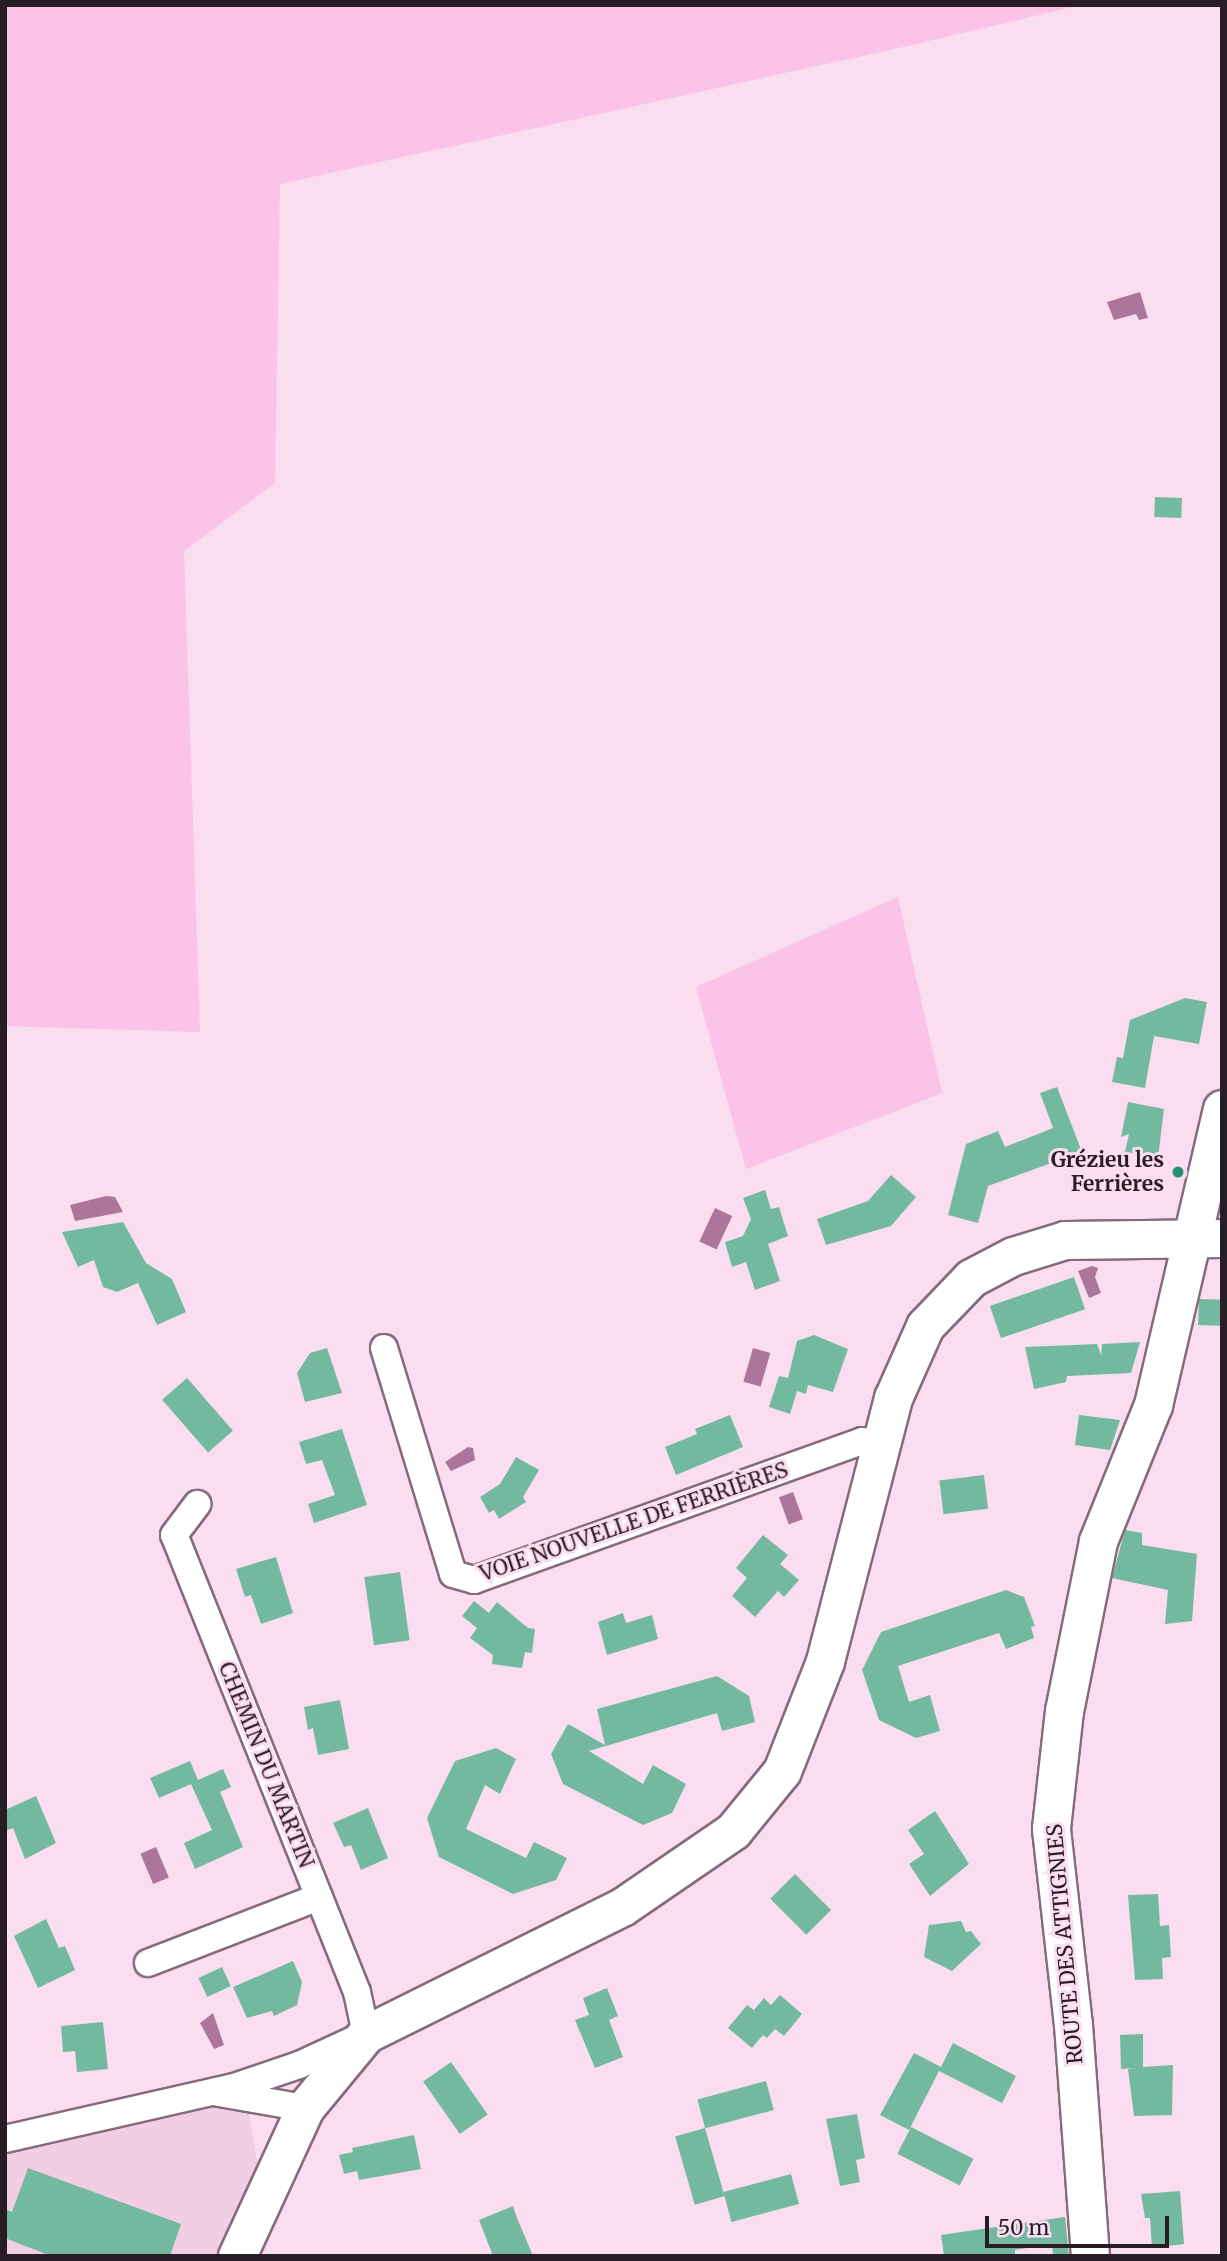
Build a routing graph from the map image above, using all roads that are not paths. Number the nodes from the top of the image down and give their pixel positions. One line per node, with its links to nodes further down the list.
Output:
1 (1222, 1109): 2 (street, ROUTE DES ATTIGNIES)
2 (1206, 1237): 4 (street); 13 (street, ROUTE DES ATTIGNIES)
3 (384, 1348): 4 (street, VOIE NOUVELLE DE FERRIÈRES)
4 (880, 1445): 8 (street)
5 (197, 1504): 6 (street, CHEMIN DU MARTIN)
6 (319, 1897): 7 (street); 8 (street, CHEMIN DU MARTIN)
7 (148, 1964)
8 (366, 2034): 9 (street); 10 (street)
9 (211, 2092): 10 (street); 11 (street)
10 (305, 2108): 12 (street)
11 (5, 2140)
12 (237, 2256)
13 (1090, 2256)

